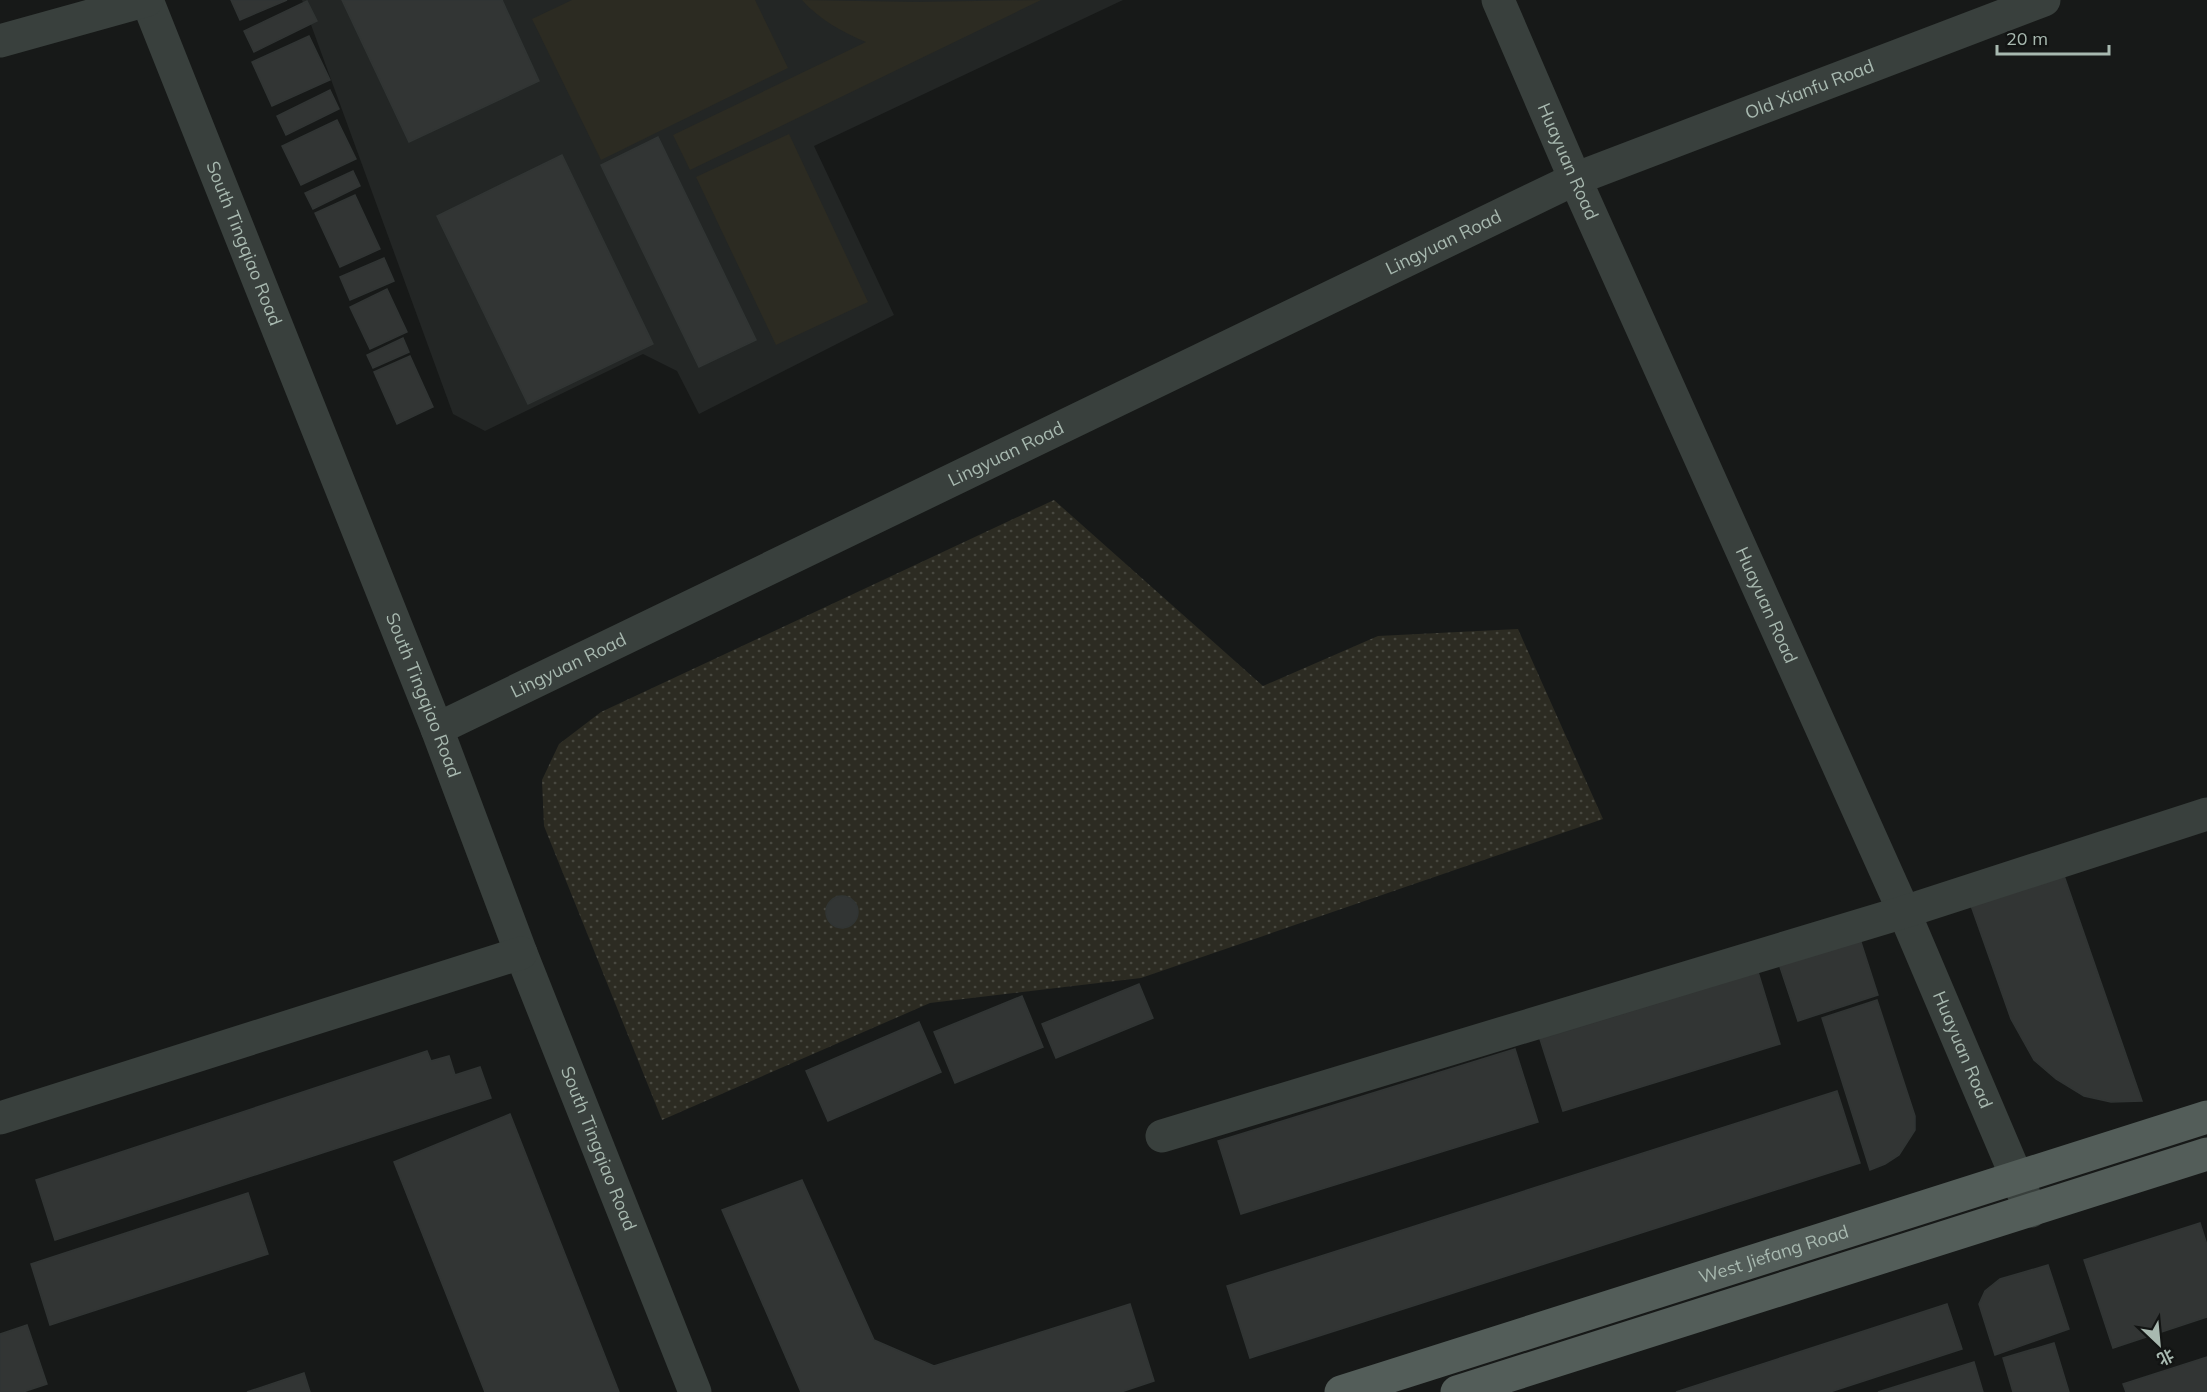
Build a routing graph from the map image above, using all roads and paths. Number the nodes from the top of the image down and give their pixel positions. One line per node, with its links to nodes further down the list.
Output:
1 (147, 0): 4 (street); 6 (street, South Tingqiao Road)
2 (1498, 0): 5 (street, Huayuan Road)
3 (2044, 0): 5 (street, Old Xianfu Road)
4 (0, 41)
5 (1575, 179): 6 (street, Lingyuan Road); 8 (street, Huayuan Road)
6 (437, 729): 9 (street, South Tingqiao Road)
7 (2207, 814): 8 (street)
8 (1904, 912): 12 (street); 14 (street, Huayuan Road)
9 (521, 953): 11 (street); 16 (street, South Tingqiao Road)
10 (2207, 1117): 14 (main road, West Jiefang Road)
11 (0, 1118)
12 (1162, 1136)
13 (2207, 1154): 15 (main road, West Jiefang Road)
14 (2018, 1179): 15 (street, Huayuan Road); 17 (main road, West Jiefang Road)
15 (2031, 1211): 18 (main road, West Jiefang Road)
16 (695, 1392)
17 (1341, 1392)
18 (1457, 1392)

